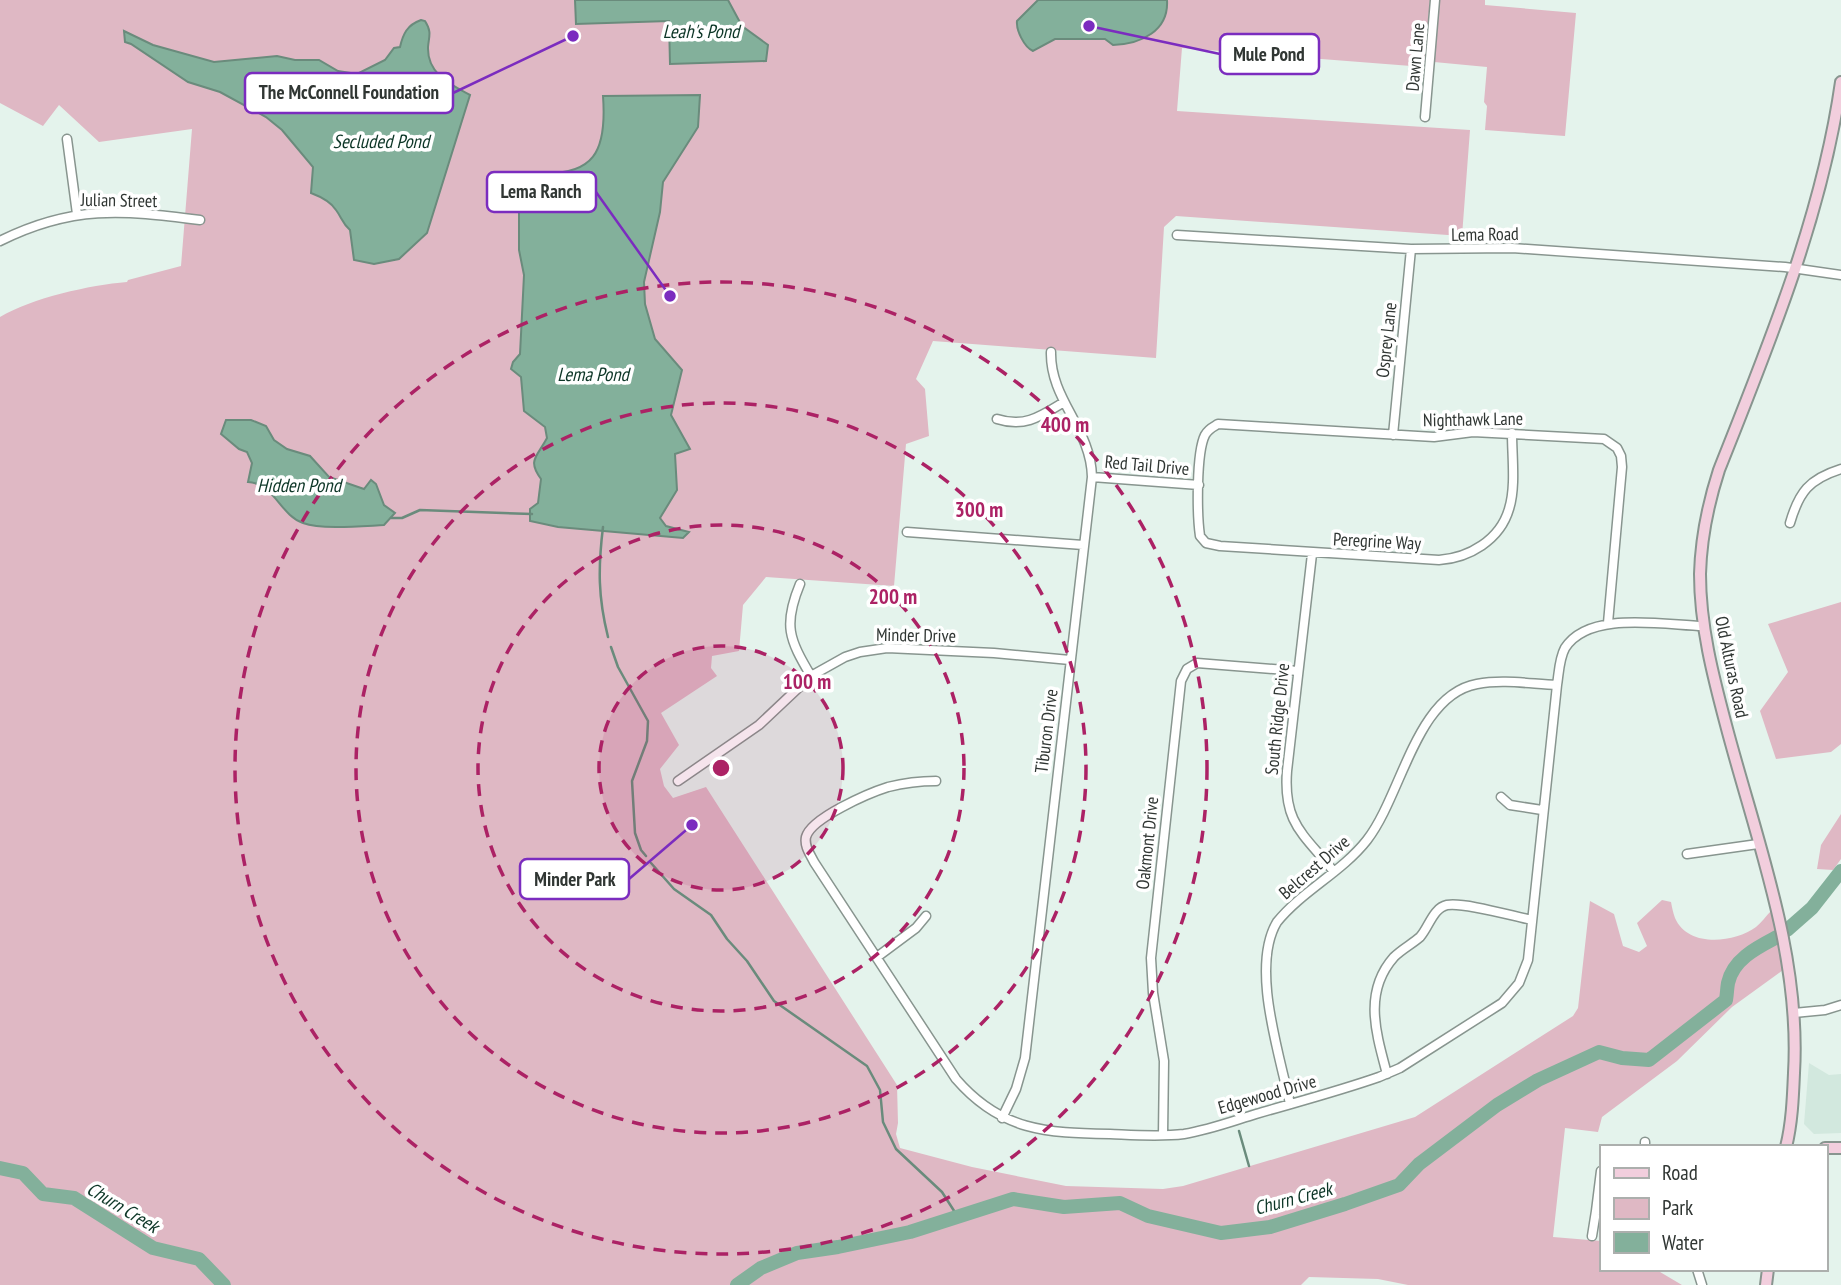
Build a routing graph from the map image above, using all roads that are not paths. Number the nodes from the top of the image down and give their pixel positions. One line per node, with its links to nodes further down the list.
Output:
1 (1435, 0): 3 (street, Dawn Lane)
2 (1841, 82): 10 (main road, Old Alturas Road)
3 (1425, 117)
4 (67, 139): 5 (street)
5 (77, 214): 6 (street, Julian Street); 8 (street, Julian Street)
6 (200, 220)
7 (1177, 235): 9 (street, Lema Road)
8 (0, 241)
9 (1411, 249): 10 (street, Lema Road); 16 (street, Osprey Lane)
10 (1794, 268): 11 (street, Lema Road); 26 (main road, Old Alturas Road)
11 (1841, 275)
12 (1051, 352): 13 (street, Tiburon Drive)
13 (1064, 402): 14 (street); 18 (street, Tiburon Drive)
14 (997, 419)
15 (1512, 433): 16 (street, Nighthawk Lane); 23 (street, Peregrine Way); 25 (street, Nighthawk Lane)
16 (1393, 435): 19 (street, Nighthawk Lane)
17 (1841, 469): 20 (street)
18 (1092, 477): 19 (street, Red Tail Drive); 22 (street, Tiburon Drive)
19 (1199, 485): 23 (street, Peregrine Way)
20 (1790, 523)
21 (907, 532): 22 (street)
22 (1083, 545): 27 (street, Tiburon Drive)
23 (1312, 554): 28 (street, South Ridge Drive)
24 (800, 584): 29 (street)
25 (1608, 623): 26 (street, Edgewood Drive); 30 (street, Edgewood Drive)
26 (1703, 626): 35 (main road, Old Alturas Road)
27 (1070, 660): 29 (street, Minder Drive); 45 (street, Tiburon Drive)
28 (1298, 671): 37 (street, South Ridge Drive); 46 (street, Oakmont Drive)
29 (811, 676): 31 (street, Minder Drive)
30 (1557, 685): 34 (street, Edgewood Drive); 37 (street, Belcrest Drive)
31 (678, 781)
32 (936, 781): 40 (street, Edgewood Drive)
33 (1501, 797): 34 (street)
34 (1542, 810): 39 (street, Edgewood Drive)
35 (1758, 844): 36 (street); 42 (main road, Old Alturas Road)
36 (1687, 854)
37 (1334, 872): 44 (street, Belcrest Drive)
38 (926, 916): 40 (street)
39 (1532, 920): 43 (street, Edgewood Drive); 43 (street)
40 (877, 957): 45 (street, Edgewood Drive)
41 (1841, 1005): 42 (street)
42 (1794, 1013): 47 (main road, Old Alturas Road)
43 (1387, 1074): 44 (street, Edgewood Drive)
44 (1290, 1104): 46 (street, Edgewood Drive)
45 (1003, 1118): 46 (street, Edgewood Drive)
46 (1163, 1135)
47 (1786, 1145)
48 (1600, 1192): 49 (street)
49 (1599, 1211): 50 (street)
50 (1592, 1236)

